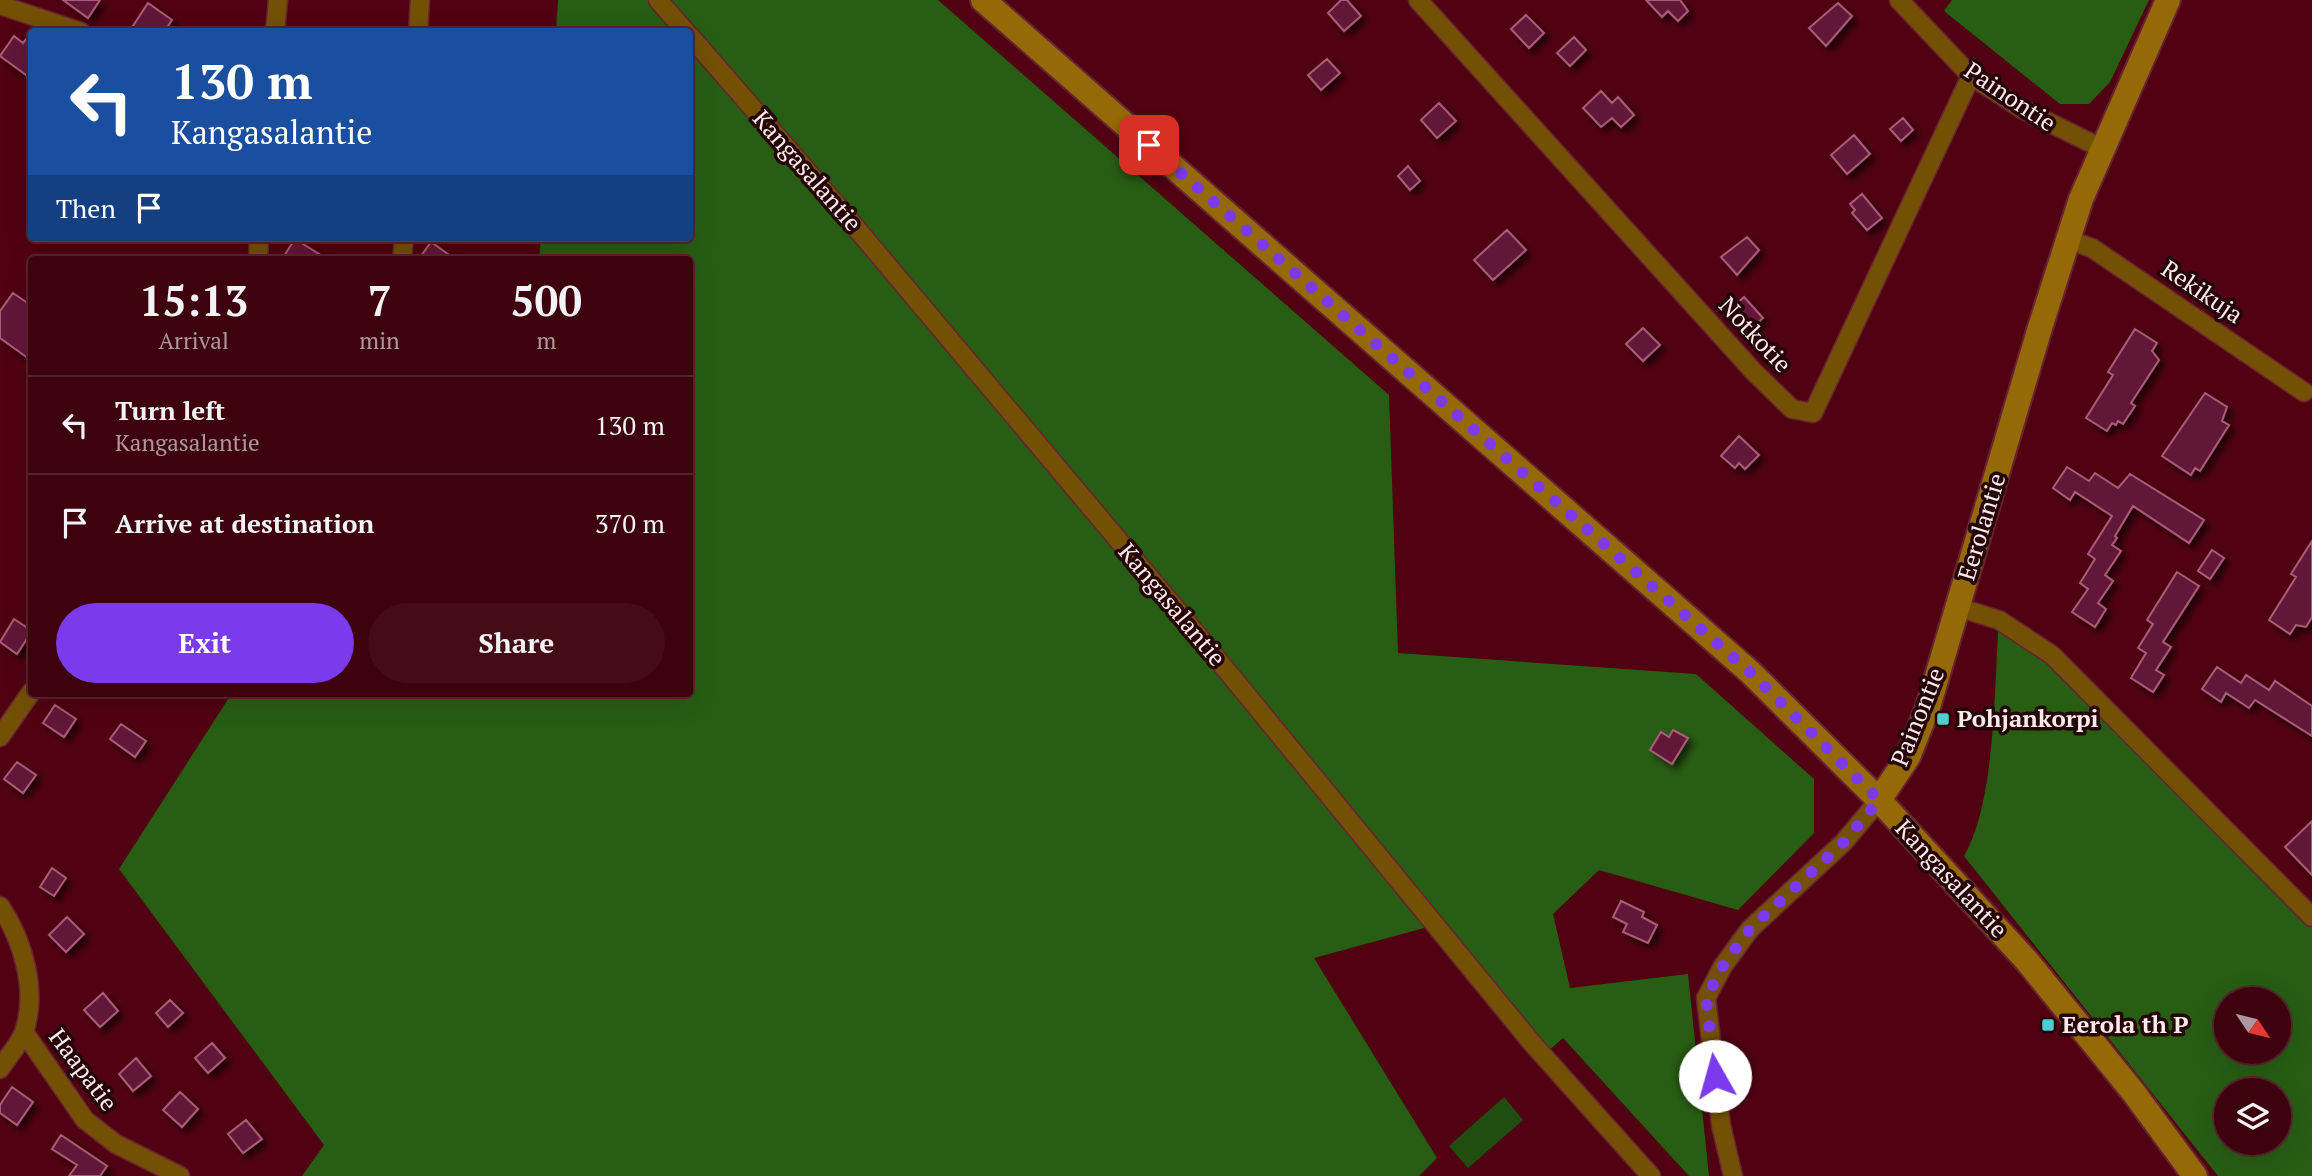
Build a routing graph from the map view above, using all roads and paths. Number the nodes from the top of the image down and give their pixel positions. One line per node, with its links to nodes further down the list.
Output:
1 (278, 0): 10 (street)
2 (420, 0): 11 (street)
3 (658, 0): 12 (street)
4 (982, 0): 21 (main road, Kangasalantie)
5 (1418, 0): 14 (street, Notkotie)
6 (1899, 0): 14 (street, Painontie)
7 (2168, 0): 15 (main road, Eerolantie)
8 (0, 5): 9 (street)
9 (69, 28)
10 (275, 28)
11 (418, 28)
12 (682, 28)
13 (693, 39): 27 (street, Kangasalantie)
14 (1971, 76): 15 (street, Painontie)
15 (2103, 149): 16 (main road, Eerolantie)
16 (2069, 240): 17 (street, Rekikuja); 18 (main road, Eerolantie)
17 (2304, 392)
18 (1957, 607): 21 (main road, Painontie); 23 (street, Eerolantie)
19 (28, 697): 20 (street)
20 (0, 737)
21 (1879, 800): 28 (street, Painontie); 29 (main road, Kangasalantie)
22 (0, 906): 24 (street, Haapatie)
23 (2312, 917)
24 (24, 1032): 25 (street, Haapatie); 26 (street, Haapatie)
25 (0, 1069)
26 (180, 1176)
27 (1651, 1176)
28 (1733, 1176)
29 (2195, 1176)

